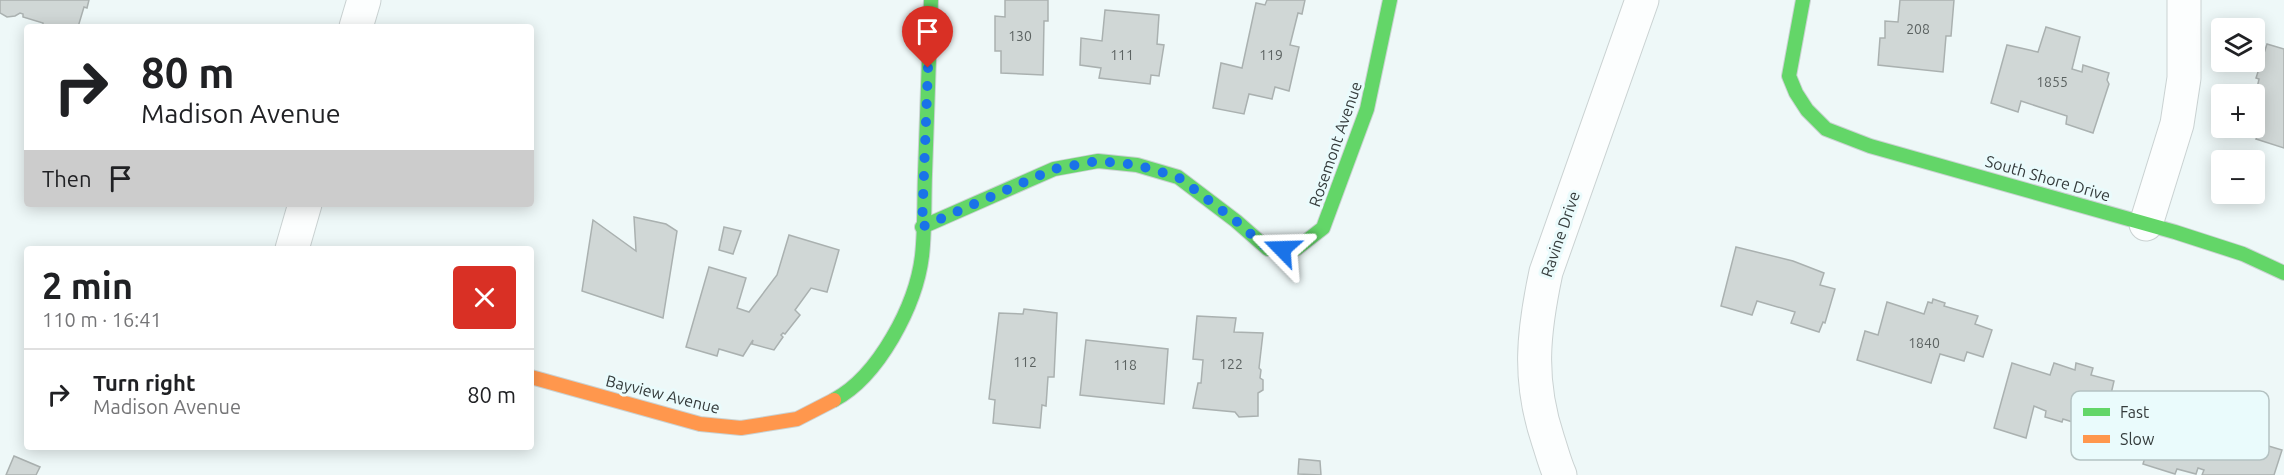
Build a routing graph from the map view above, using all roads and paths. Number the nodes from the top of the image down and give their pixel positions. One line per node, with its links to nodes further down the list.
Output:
1 (364, 0): 7 (street)
2 (931, 0): 10 (street, Bayview Avenue)
3 (1390, 0): 10 (street, Rosemont Avenue)
4 (1642, 0): 14 (street, Ravine Drive)
5 (1803, 0): 9 (street, South Shore Drive)
6 (2184, 0): 9 (street)
7 (357, 24)
8 (304, 207): 11 (street)
9 (2146, 224): 12 (street, South Shore Drive)
10 (922, 227): 13 (street, Bayview Avenue)
11 (293, 246)
12 (2284, 273)
13 (534, 378)
14 (1560, 475)

